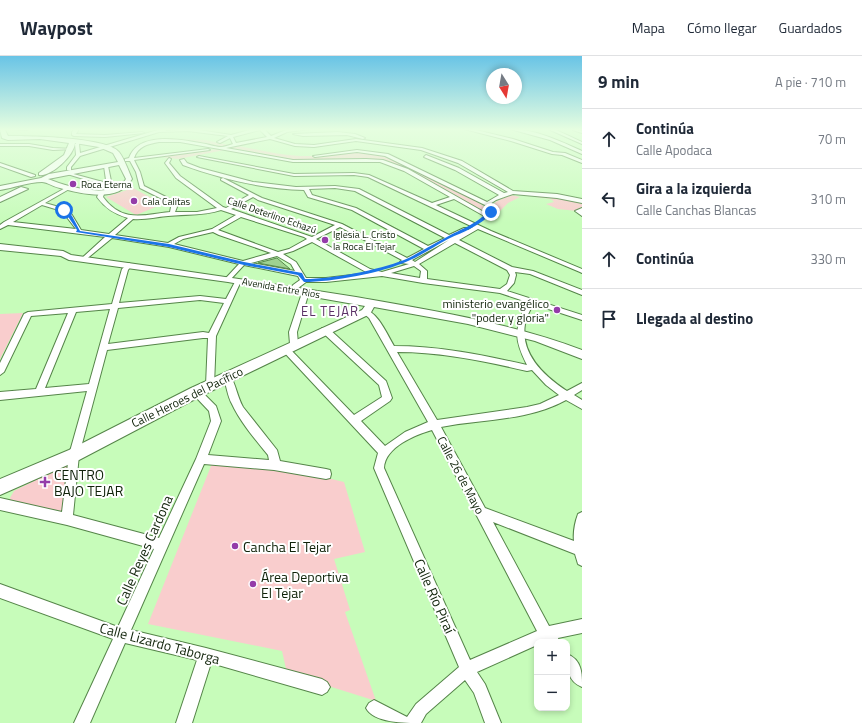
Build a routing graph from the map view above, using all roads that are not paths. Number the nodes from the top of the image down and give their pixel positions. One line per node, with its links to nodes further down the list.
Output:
1 (61, 160): 26 (main road)
2 (74, 160): 23 (street)
3 (112, 160): 23 (main road)
4 (116, 160): 19 (main road)
5 (121, 160): 33 (main road)
6 (132, 160): 44 (street)
7 (168, 160): 42 (street, Calle Deterlino Echazú)
8 (182, 160): 27 (street)
9 (209, 160): 21 (street)
10 (286, 160): 11 (street)
11 (362, 160)
12 (368, 160): 16 (street)
13 (397, 160): 40 (street)
14 (436, 160): 34 (street)
15 (455, 160): 32 (street)
16 (381, 161): 20 (street); 36 (street)
17 (0, 164): 26 (street)
18 (258, 164): 21 (street)
19 (106, 166): 23 (main road); 23 (street)
20 (375, 166)
21 (254, 168): 24 (street)
22 (369, 171): 25 (street)
23 (68, 172): 26 (main road)
24 (325, 175): 25 (street); 29 (street)
25 (363, 175): 41 (street)
26 (39, 177): 28 (main road); 30 (main road); 37 (main road)
27 (224, 177): 31 (street); 35 (street)
28 (69, 187): 33 (main road); 39 (street)
29 (343, 187): 31 (street); 56 (street)
30 (0, 188)
31 (306, 189): 61 (street)
32 (512, 192): 34 (street); 38 (street)
33 (101, 194): 48 (street)
34 (503, 195): 40 (street)
35 (252, 196): 42 (street); 50 (street)
36 (454, 197): 41 (street); 47 (street)
37 (0, 200)
38 (582, 201)
39 (40, 203): 49 (street); 54 (street)
40 (487, 204): 47 (street)
41 (432, 205): 51 (street)
42 (223, 209): 44 (street); 46 (street, Calle Deterlino Echazú)
43 (582, 210): 45 (street)
44 (172, 214): 48 (street)
45 (582, 214)
46 (240, 215): 53 (street); 57 (street, Calle Deterlino Echazú)
47 (488, 216): 51 (street)
48 (132, 217): 55 (street)
49 (6, 223): 52 (street); 54 (street)
50 (340, 224): 57 (street); 65 (street)
51 (476, 225): 56 (street); 58 (street); 71 (street)
52 (0, 228)
53 (214, 230): 59 (street); 63 (street)
54 (77, 232): 55 (street)
55 (110, 237): 59 (street); 64 (street)
56 (447, 238): 58 (street); 61 (street)
57 (313, 239): 63 (street); 70 (street, Calle Deterlino Echazú)
58 (454, 242): 62 (street); 69 (street)
59 (169, 245): 66 (street)
60 (0, 248): 64 (main road, Avenida Entre Rios)
61 (429, 248): 62 (street); 65 (street)
62 (438, 252): 67 (street)
63 (279, 254): 66 (street); 73 (street)
64 (84, 259): 68 (main road, Avenida Entre Rios)
65 (406, 260): 67 (street); 70 (street)
66 (244, 263): 73 (street); 74 (street)
67 (416, 264): 72 (street); 76 (street)
68 (129, 265): 74 (main road, Avenida Entre Rios); 83 (street)
69 (510, 270): 78 (street); 80 (street)
70 (368, 271): 72 (street, Calle Deterlino Echazú); 75 (street)
71 (582, 271)
72 (381, 274): 75 (street); 76 (street, Calle Deterlino Echazú)
73 (302, 277): 75 (street); 77 (street)
74 (233, 280): 77 (main road, Avenida Entre Rios); 81 (street)
75 (320, 280)
76 (423, 281): 78 (street, Calle Deterlino Echazú)
77 (293, 290): 79 (main road, Avenida Entre Rios)
78 (502, 291): 82 (street, Calle Deterlino Echazú)
79 (305, 292): 84 (main road, Avenida Entre Rios); 90 (street)
80 (582, 293)
81 (227, 301): 83 (street); 89 (street)
82 (531, 301): 86 (street, Calle Deterlino Echazú); 88 (street)
83 (114, 307): 85 (street); 91 (street)
84 (368, 308): 87 (main road, Calle Heroes del Pacífico); 88 (main road, Avenida Entre Rios); 92 (street, Calle 26 de Mayo)
85 (73, 310): 95 (street); 100 (street)
86 (582, 318)
87 (326, 330): 90 (main road, Calle Heroes del Pacífico); 105 (street)
88 (521, 333): 93 (main road, Avenida Entre Rios); 94 (street)
89 (212, 336): 91 (street); 97 (street)
90 (289, 347): 96 (main road, Calle Heroes del Pacífico); 105 (street)
91 (103, 348): 99 (street)
92 (391, 349): 94 (street); 106 (street, Calle 26 de Mayo)
93 (582, 355)
94 (533, 367): 102 (street)
95 (0, 372)
96 (227, 377): 97 (main road, Calle Heroes del Pacífico); 110 (street)
97 (210, 385): 101 (main road, Calle Heroes del Pacífico)
98 (582, 386): 102 (street)
99 (92, 387): 100 (street); 108 (street)
100 (39, 392): 103 (street)
101 (196, 392): 108 (main road, Calle Heroes del Pacífico); 109 (street, Calle Reyes Cardona)
102 (567, 395): 104 (street); 106 (street)
103 (0, 396)
104 (582, 405)
105 (353, 421): 107 (street)
106 (435, 425): 107 (street); 114 (street, Calle 26 de Mayo)
107 (384, 452): 125 (street, Calle Río Piraí)
108 (74, 455): 112 (main road, Calle Heroes del Pacífico); 115 (street)
109 (201, 459): 110 (street); 117 (street, Calle Reyes Cardona)
110 (274, 465): 111 (street)
111 (326, 474)
112 (0, 487)
113 (0, 504): 115 (street)
114 (481, 512): 118 (street); 122 (street, Calle 26 de Mayo)
115 (67, 519): 117 (street)
116 (582, 521): 118 (street)
117 (162, 545): 121 (street, Calle Reyes Cardona)
118 (581, 555)
119 (0, 591): 121 (street, Calle Lizardo Taborga)
120 (582, 626): 122 (street)
121 (122, 635): 123 (street, Calle Lizardo Taborga); 129 (street, Calle Reyes Cardona)
122 (549, 638): 125 (street)
123 (206, 655): 127 (street, Calle Lizardo Taborga); 130 (street)
124 (570, 665): 126 (street)
125 (467, 669): 132 (street); 133 (street, Calle Río Piraí)
126 (582, 680)
127 (322, 687)
128 (374, 708): 131 (street)
129 (82, 723)
130 (184, 723)
131 (402, 723)
132 (412, 723)
133 (493, 723)

